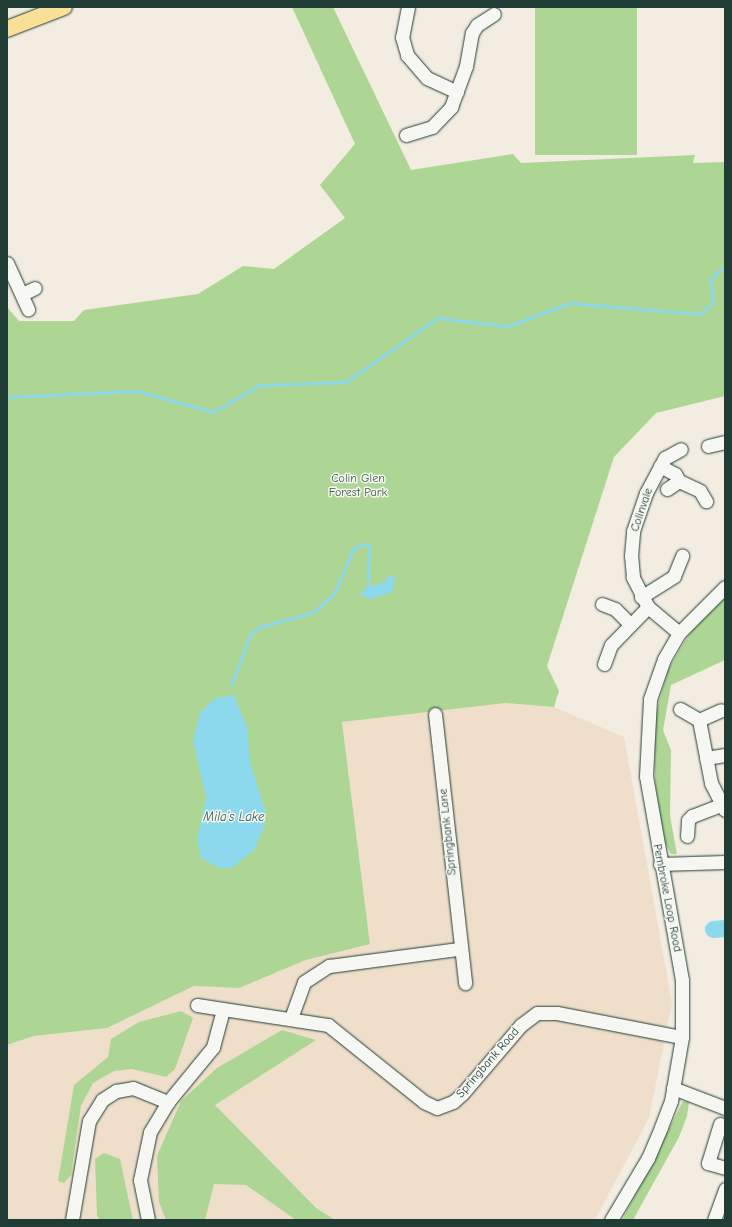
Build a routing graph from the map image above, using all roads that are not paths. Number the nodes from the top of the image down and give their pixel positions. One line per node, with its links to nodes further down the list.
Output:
1 (64, 7): 4 (main road)
2 (406, 8): 5 (street)
3 (494, 14): 5 (street)
4 (7, 29)
5 (457, 92): 6 (street)
6 (406, 135)
7 (7, 263): 9 (street)
8 (35, 288): 9 (street)
9 (22, 294): 10 (street)
10 (28, 309)
11 (725, 442): 12 (street)
12 (708, 446)
13 (681, 449): 14 (street, Colinvale)
14 (660, 466): 15 (street); 20 (street, Colinvale)
15 (679, 481): 16 (street, Colinvale); 17 (street)
16 (667, 489)
17 (706, 501)
18 (682, 556): 20 (street)
19 (725, 587): 23 (street, Pembroke Loop Road)
20 (645, 602): 22 (street); 23 (street, Colinvale)
21 (602, 604): 22 (street)
22 (629, 623): 24 (street)
23 (678, 633): 34 (street, Pembroke Loop Road)
24 (604, 664)
25 (680, 709): 28 (street)
26 (721, 710): 28 (street)
27 (435, 714): 35 (street, Springbank Lane)
28 (700, 720): 30 (street)
29 (725, 755): 30 (street)
30 (706, 758): 31 (street)
31 (723, 808): 32 (street)
32 (687, 836)
33 (725, 862): 34 (street)
34 (660, 864): 40 (street, Pembroke Loop Road)
35 (460, 949): 36 (street, Springbank Lane); 39 (street)
36 (464, 983)
37 (197, 1005): 38 (street, Springbank Road)
38 (223, 1009): 39 (street, Springbank Road); 42 (street)
39 (292, 1018): 40 (street, Springbank Road)
40 (682, 1037): 41 (street, Pembroke Loop Road)
41 (673, 1088): 43 (street); 49 (street, Pembroke Loop Road)
42 (168, 1102): 47 (street); 48 (street)
43 (725, 1108)
44 (720, 1124): 45 (street)
45 (725, 1168)
46 (725, 1190): 50 (street)
47 (72, 1220)
48 (148, 1220)
49 (611, 1220)
50 (714, 1220)

